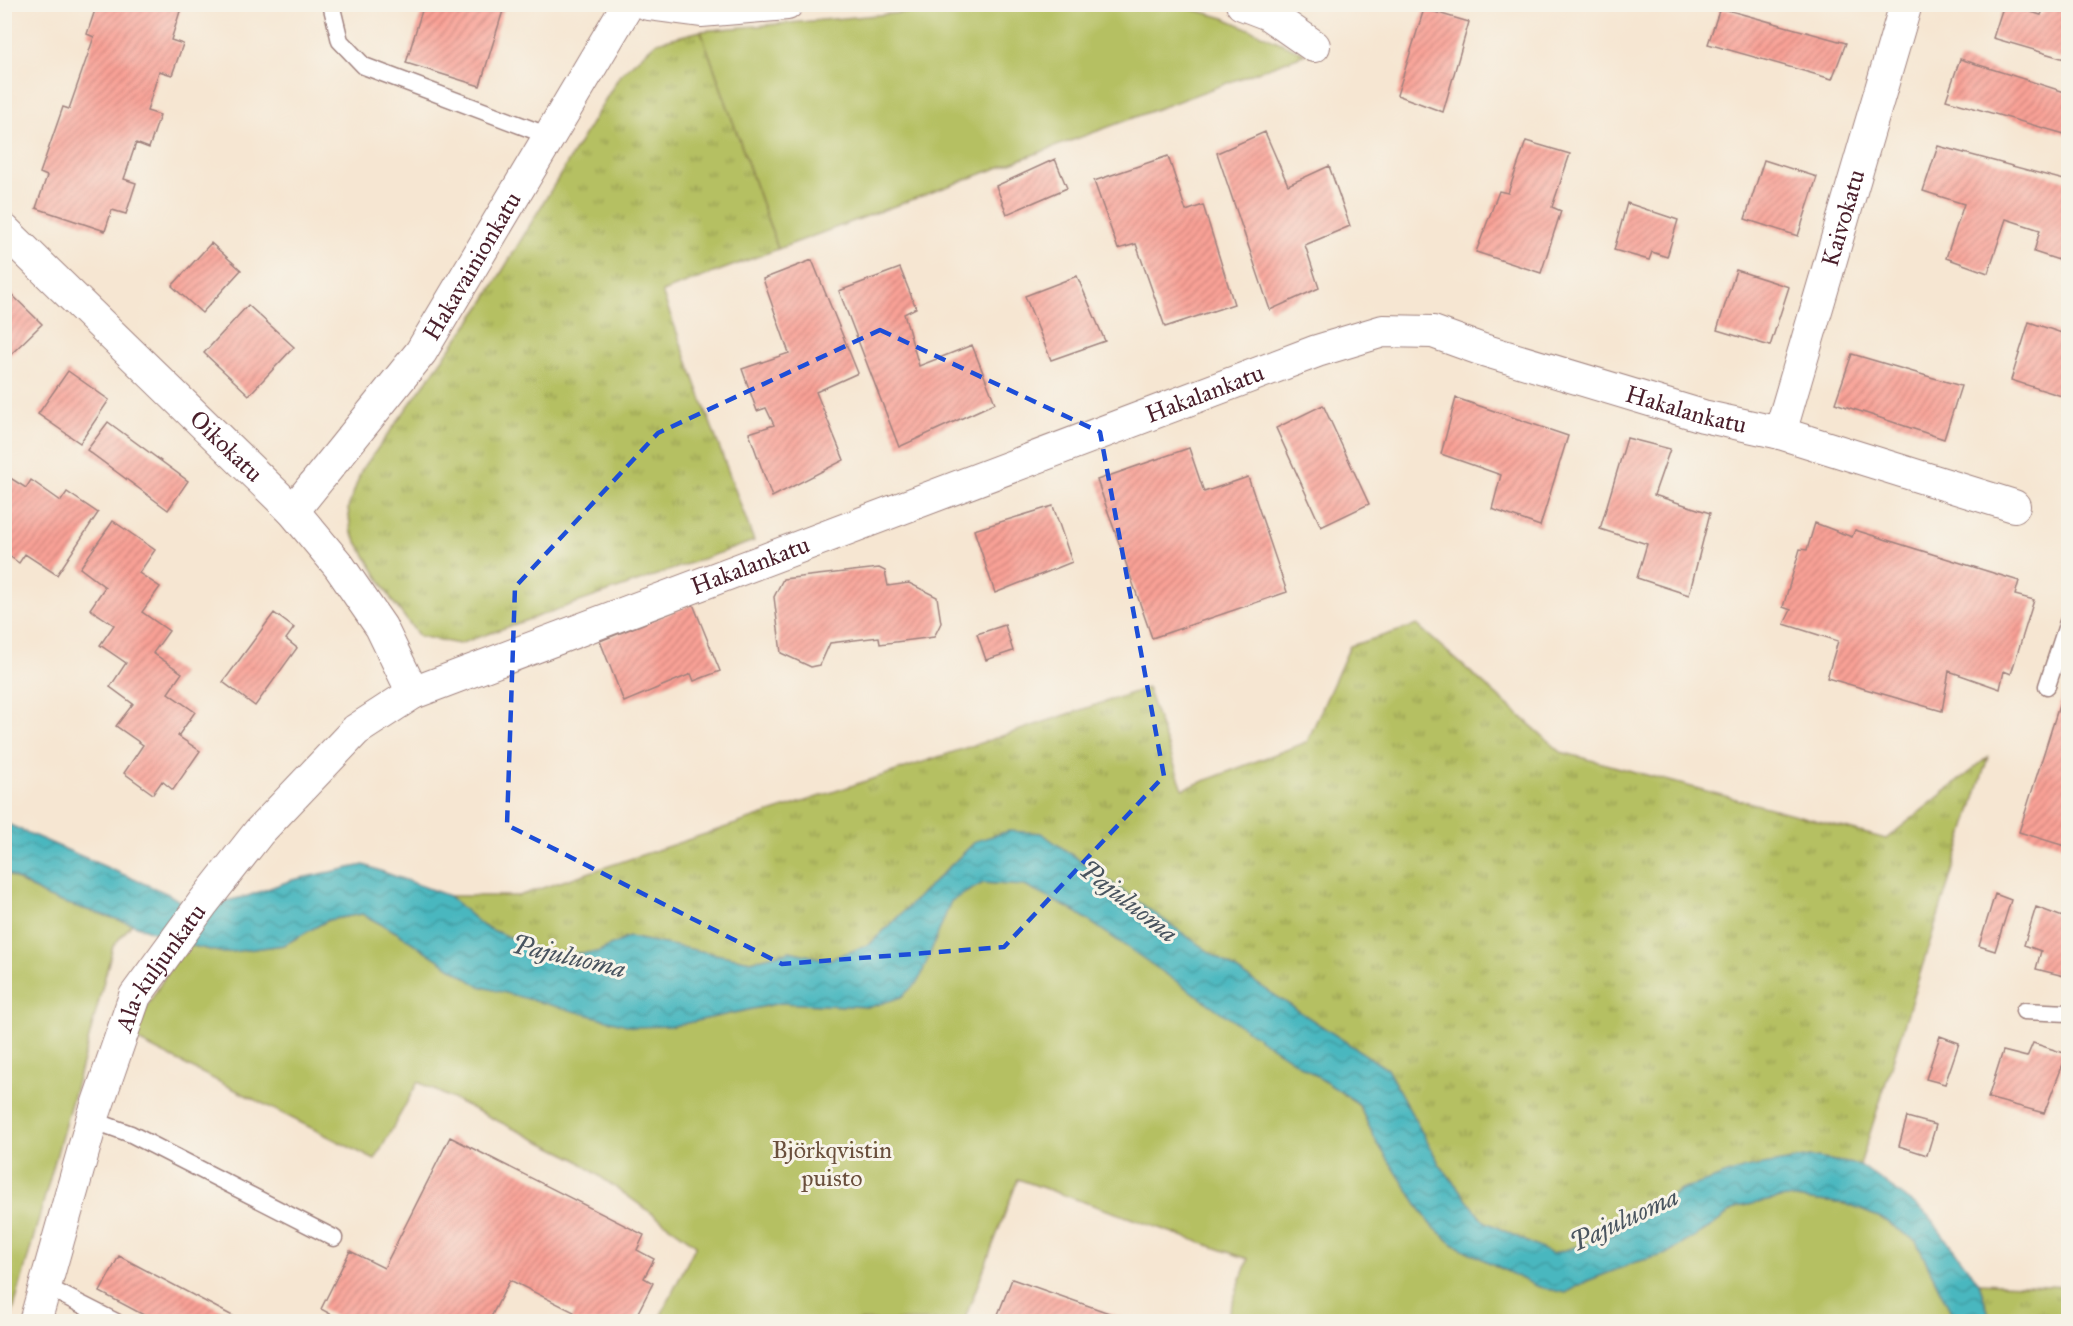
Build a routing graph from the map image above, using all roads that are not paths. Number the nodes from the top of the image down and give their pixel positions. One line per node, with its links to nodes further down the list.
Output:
1 (330, 4): 8 (lane)
2 (628, 4): 8 (street, Hakavainionkatu)
3 (648, 4): 4 (street)
4 (788, 4)
5 (1242, 4): 7 (street)
6 (1906, 4): 10 (street, Kaivokatu)
7 (1314, 46)
8 (549, 136): 12 (street, Hakavainionkatu)
9 (4, 230): 12 (street, Oikokatu)
10 (1780, 433): 11 (street, Hakalankatu); 15 (street, Hakalankatu)
11 (2014, 506)
12 (293, 511): 15 (street, Oikokatu)
13 (2068, 622): 14 (lane)
14 (2047, 686)
15 (413, 693): 18 (street, Ala-kuljunkatu)
16 (2024, 1011): 17 (lane)
17 (2068, 1013)
18 (92, 1120): 19 (lane); 20 (street, Ala-kuljunkatu)
19 (334, 1238)
20 (45, 1286): 21 (street, Ala-kuljunkatu); 22 (lane)
21 (35, 1322)
22 (116, 1322)

